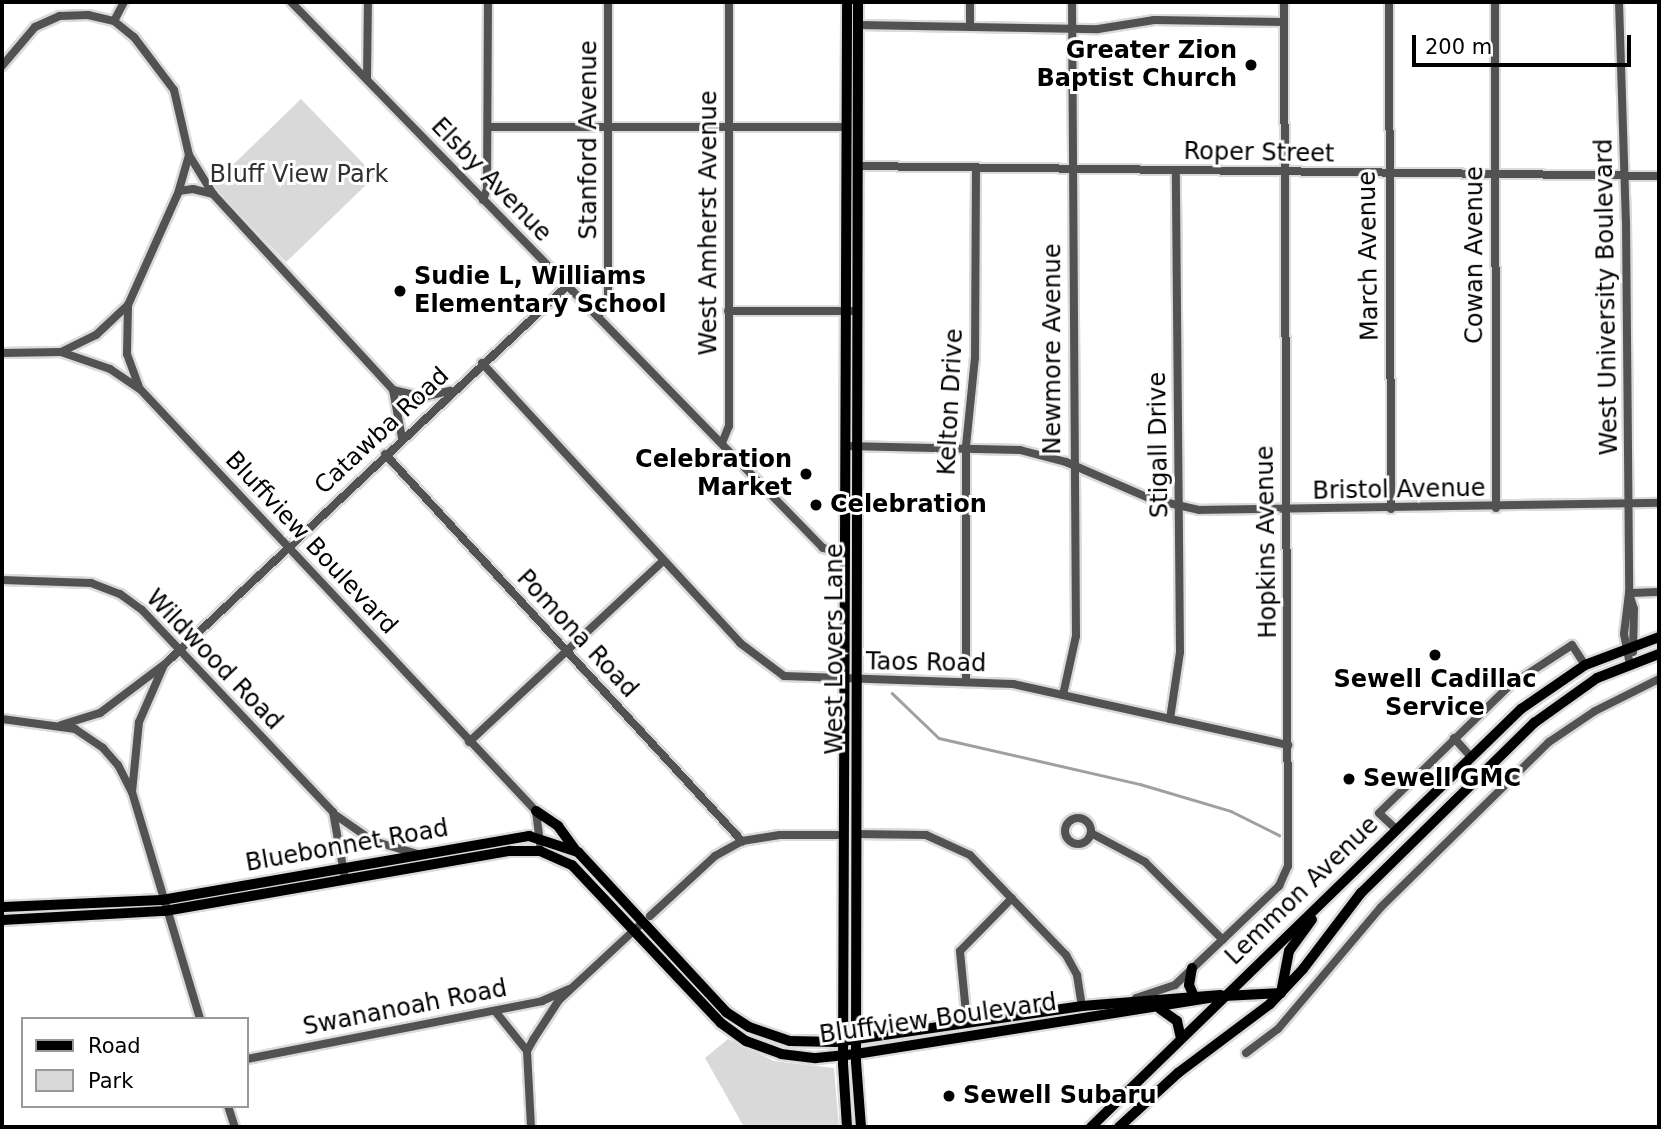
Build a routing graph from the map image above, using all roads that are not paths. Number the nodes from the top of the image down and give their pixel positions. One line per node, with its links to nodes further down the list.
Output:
1 (124, 2): 15 (street)
2 (291, 2): 21 (street, Elsby Avenue)
3 (368, 2): 21 (street)
4 (488, 2): 24 (street)
5 (608, 2): 22 (street, Stanford Avenue)
6 (729, 2): 23 (street, West Amherst Avenue)
7 (847, 2): 17 (main road, West Lovers Lane)
8 (858, 2): 17 (main road, West Lovers Lane)
9 (970, 2): 18 (street)
10 (1072, 2): 19 (street, Newmore Avenue)
11 (1284, 2): 16 (street, Hopkins Avenue)
12 (1389, 2): 34 (street, March Avenue)
13 (1495, 2): 35 (street, Cowan Avenue)
14 (1619, 2): 36 (street, West University Boulevard)
15 (114, 21): 20 (street); 27 (street)
16 (1284, 22): 19 (street); 33 (street, Hopkins Avenue)
17 (852, 25): 18 (street); 25 (main road, West Lovers Lane); 26 (main road, West Lovers Lane)
18 (970, 27): 19 (street)
19 (1072, 29): 31 (street, Newmore Avenue)
20 (2, 66)
21 (367, 79): 40 (street, Elsby Avenue)
22 (608, 126): 23 (street); 24 (street); 46 (street, Stanford Avenue)
23 (729, 126): 25 (street); 43 (street, West Amherst Avenue)
24 (488, 127): 40 (street)
25 (845, 127): 26 (main road); 28 (main road, West Lovers Lane)
26 (858, 127): 29 (main road, West Lovers Lane)
27 (189, 155): 38 (street); 39 (street)
28 (846, 166): 29 (main road); 44 (main road, West Lovers Lane)
29 (858, 166): 30 (street, Roper Street); 45 (main road, West Lovers Lane)
30 (976, 168): 31 (street, Roper Street); 57 (street, Kelton Drive)
31 (1072, 169): 32 (street, Roper Street); 59 (street, Newmore Avenue)
32 (1176, 171): 33 (street, Roper Street); 62 (street, Stigall Drive)
33 (1282, 172): 34 (street, Roper Street); 65 (street, Hopkins Avenue)
34 (1387, 174): 35 (street, Roper Street); 64 (street, March Avenue)
35 (1493, 174): 36 (street, Roper Street); 63 (street, Cowan Avenue)
36 (1626, 176): 37 (street, Roper Street); 61 (street, West University Boulevard)
37 (1659, 176)
38 (179, 191): 39 (street); 42 (street)
39 (213, 194): 52 (street)
40 (483, 200): 41 (street, Elsby Avenue)
41 (567, 286): 46 (street, Elsby Avenue); 49 (street, Catawba Road)
42 (128, 305): 47 (street); 51 (street)
43 (728, 311): 44 (street); 54 (street, West Amherst Avenue)
44 (846, 311): 45 (street); 55 (main road, West Lovers Lane)
45 (857, 311): 56 (main road, West Lovers Lane)
46 (598, 317): 54 (street, Elsby Avenue)
47 (61, 352): 48 (street, Bluffview Boulevard); 51 (street, Bluffview Boulevard)
48 (2, 353)
49 (482, 363): 50 (street, Catawba Road); 69 (street, Taos Road)
50 (458, 386): 52 (street); 53 (street, Catawba Road)
51 (140, 389): 66 (street, Bluffview Boulevard)
52 (393, 390): 53 (street)
53 (402, 438): 58 (street, Catawba Road)
54 (722, 443): 67 (street, Elsby Avenue)
55 (846, 446): 56 (street, Bristol Avenue); 67 (main road, West Lovers Lane)
56 (857, 446): 57 (street, Bristol Avenue); 68 (main road, West Lovers Lane)
57 (966, 446): 59 (street, Bristol Avenue); 84 (street, Kelton Drive)
58 (385, 454): 66 (street, Catawba Road); 76 (street, Pomona Road)
59 (1073, 464): 62 (street, Bristol Avenue); 85 (street, Newmore Avenue)
60 (1659, 503): 61 (street, Bristol Avenue)
61 (1629, 506): 63 (street, Bristol Avenue); 71 (street, West University Boulevard)
62 (1179, 507): 65 (street, Bristol Avenue); 87 (street, Stigall Drive)
63 (1496, 508): 64 (street, Bristol Avenue)
64 (1391, 509): 65 (street, Bristol Avenue)
65 (1286, 510): 91 (street, Hopkins Avenue)
66 (285, 547): 75 (street, Catawba Road); 90 (street, Bluffview Boulevard)
67 (845, 554): 68 (main road); 82 (main road, West Lovers Lane)
68 (857, 554): 83 (main road, West Lovers Lane)
69 (663, 561): 76 (street); 82 (street, Taos Road)
70 (2, 580): 75 (street, Wildwood Road)
71 (1629, 593): 72 (street); 74 (street, West University Boulevard)
72 (1659, 593)
73 (1659, 637): 74 (main road, Lemmon Avenue)
74 (1630, 646): 79 (street, West University Boulevard); 80 (main road, Lemmon Avenue)
75 (178, 649): 78 (street, Catawba Road); 95 (street, Wildwood Road)
76 (567, 651): 90 (street); 103 (street, Pomona Road)
77 (1659, 654): 79 (main road, Lemmon Avenue)
78 (165, 664): 88 (street, Catawba Road); 93 (street, Catawba Road)
79 (1630, 664): 104 (main road, Lemmon Avenue)
80 (1585, 665): 89 (street); 92 (main road, Lemmon Avenue)
81 (1659, 679): 135 (street)
82 (845, 681): 83 (street, Taos Road); 100 (main road, West Lovers Lane)
83 (856, 681): 84 (street, Taos Road); 99 (main road, West Lovers Lane)
84 (965, 681): 85 (street, Taos Road)
85 (1063, 695): 87 (street, Taos Road)
86 (2, 719): 88 (street)
87 (1170, 719): 91 (street, Taos Road)
88 (61, 725): 93 (street)
89 (1454, 738): 92 (street); 96 (street)
90 (469, 742): 94 (street, Bluffview Boulevard)
91 (1288, 745): 117 (street, Hopkins Avenue)
92 (1471, 757): 96 (main road, Lemmon Avenue)
93 (132, 792): 111 (street)
94 (536, 811): 102 (street); 106 (main road)
95 (332, 813): 97 (street, Wildwood Road); 101 (street, Wildwood Road)
96 (1396, 829): 104 (main road); 112 (main road, Lemmon Avenue)
97 (356, 832): 101 (street); 107 (street, Wildwood Road)
98 (1091, 833): 117 (street)
99 (856, 834): 100 (main road); 110 (street); 131 (main road, West Lovers Lane)
100 (844, 835): 103 (street); 133 (main road, West Lovers Lane)
101 (338, 837): 108 (street, Wildwood Road)
102 (540, 837): 105 (street); 106 (main road, Bluffview Boulevard); 107 (main road, Bluebonnet Road)
103 (742, 841): 116 (street)
104 (1410, 843): 120 (main road, Lemmon Avenue)
105 (540, 850): 109 (main road, Bluebonnet Road); 116 (main road, Bluffview Boulevard)
106 (578, 852): 116 (main road, Bluffview Boulevard)
107 (421, 854): 108 (main road, Bluebonnet Road)
108 (343, 866): 109 (street, Wildwood Road); 111 (main road, Bluebonnet Road)
109 (345, 878): 114 (main road, Bluebonnet Road)
110 (1012, 898): 124 (street); 129 (street)
111 (162, 900): 113 (main road, Bluebonnet Road); 114 (street)
112 (1325, 900): 120 (main road); 122 (main road, Lemmon Avenue)
113 (2, 907)
114 (165, 911): 115 (main road, Bluebonnet Road); 127 (street)
115 (2, 920)
116 (642, 923): 119 (street); 133 (main road, Bluffview Boulevard); 137 (main road, Bluffview Boulevard)
117 (1223, 940): 118 (street, Hopkins Avenue)
118 (1192, 968): 121 (main road); 123 (street, Hopkins Avenue)
119 (569, 989): 126 (street, Swananoah Road); 134 (street)
120 (1280, 993): 122 (main road, Bluffview Boulevard); 145 (main road, Lemmon Avenue)
121 (1194, 996): 122 (main road, Bluffview Boulevard); 123 (main road, Bluffview Boulevard)
122 (1224, 996): 125 (main road, Bluffview Boulevard); 132 (main road, Lemmon Avenue)
123 (1128, 1001): 124 (main road, Bluffview Boulevard)
124 (1082, 1006): 128 (main road); 129 (main road, Bluffview Boulevard)
125 (1160, 1009): 128 (main road, Bluffview Boulevard); 132 (main road)
126 (495, 1011): 134 (street); 138 (street, Swananoah Road)
127 (199, 1017)
128 (1084, 1019): 130 (main road, Bluffview Boulevard)
129 (967, 1023): 130 (main road); 131 (main road, Bluffview Boulevard)
130 (969, 1036): 136 (main road, Bluffview Boulevard)
131 (857, 1039): 133 (main road, Bluffview Boulevard); 136 (main road, West Lovers Lane)
132 (1181, 1039): 140 (main road, Lemmon Avenue)
133 (843, 1041): 137 (main road, West Lovers Lane)
134 (527, 1051): 142 (street)
135 (1246, 1053)
136 (856, 1054): 137 (main road, Bluffview Boulevard); 144 (main road, West Lovers Lane)
137 (843, 1056): 143 (main road, West Lovers Lane)
138 (248, 1059)
139 (229, 1108): 141 (street)
140 (1093, 1126)
141 (235, 1127)
142 (531, 1127)
143 (846, 1127)
144 (861, 1127)
145 (1119, 1127)

